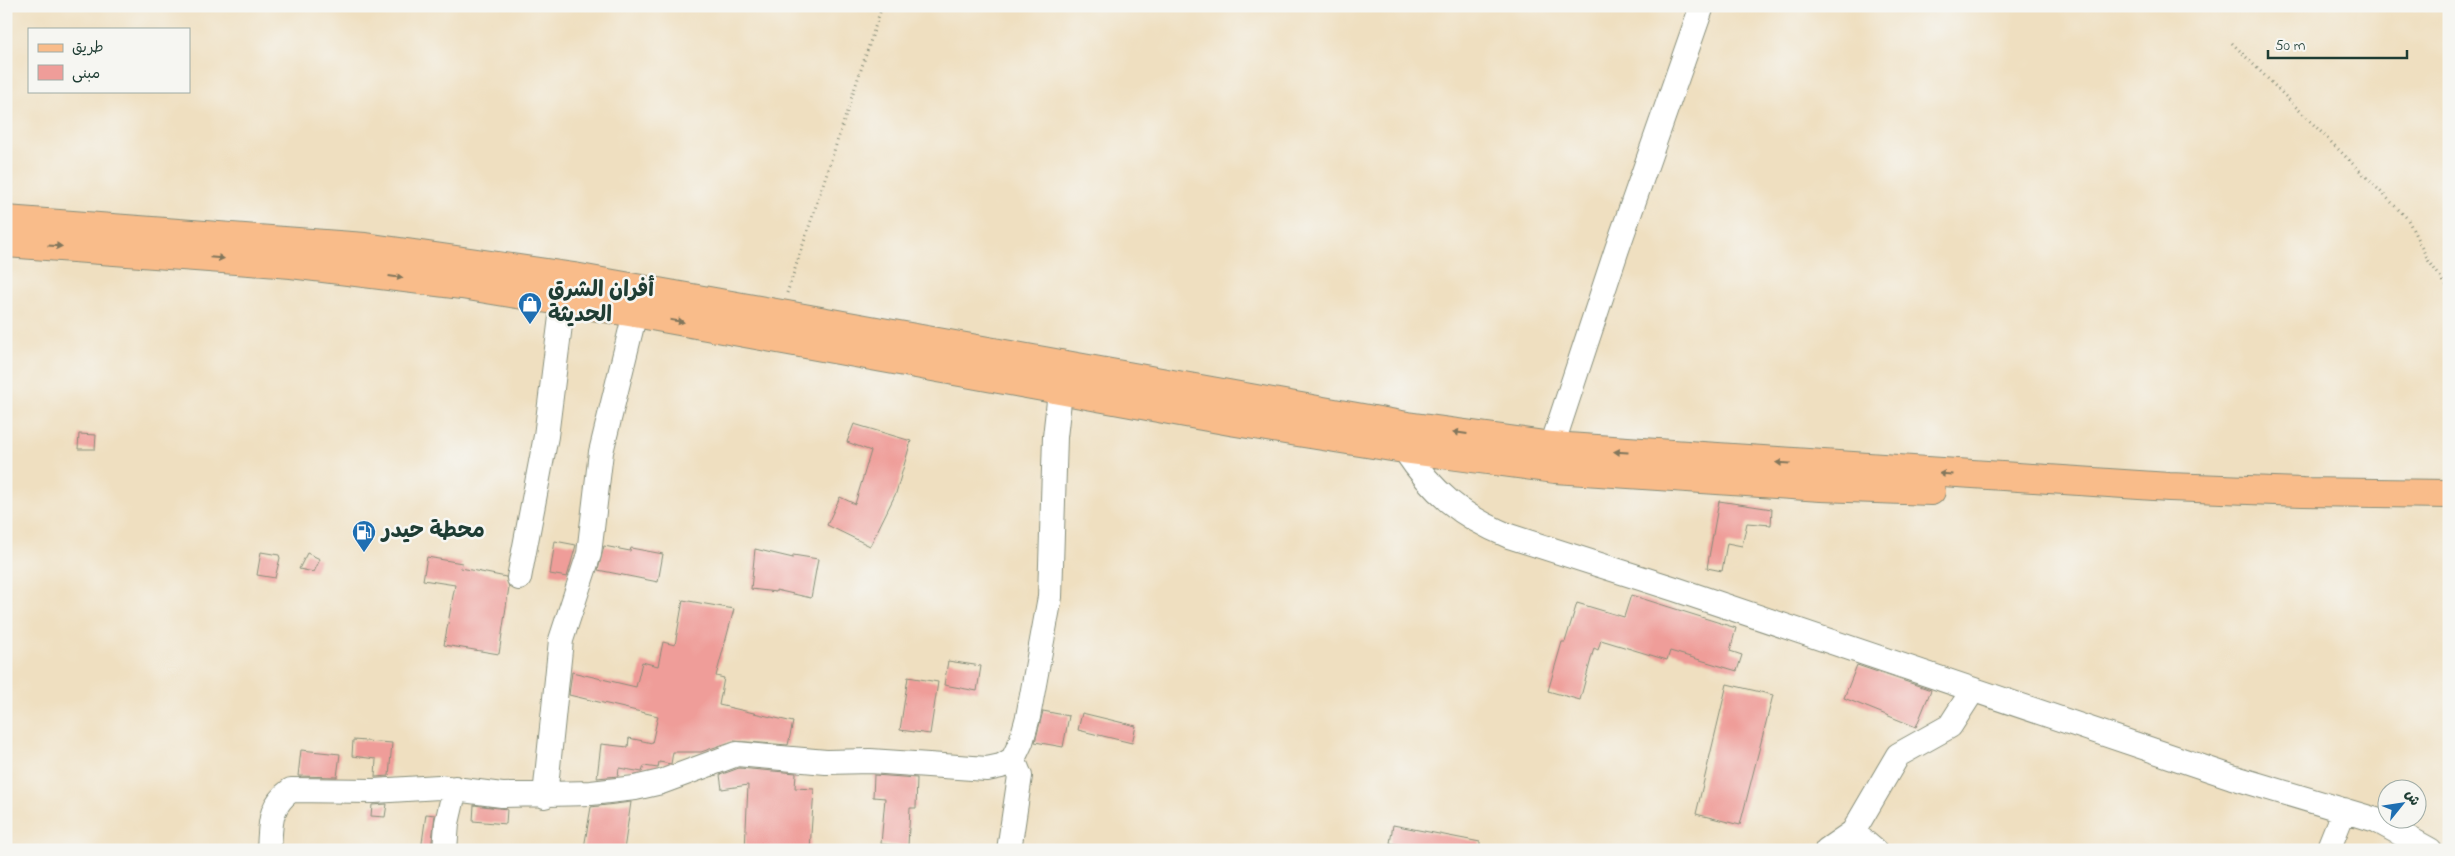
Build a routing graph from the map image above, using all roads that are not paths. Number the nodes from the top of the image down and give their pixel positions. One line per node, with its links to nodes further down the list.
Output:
1 (1702, 6): 11 (street)
2 (6, 220): 4 (main road)
3 (6, 243): 4 (main road, one-way to 4)
4 (363, 260): 5 (main road)
5 (464, 272): 6 (main road); 8 (main road)
6 (563, 301): 7 (main road); 14 (street)
7 (634, 313): 8 (main road, one-way to 8); 18 (street)
8 (896, 348): 9 (main road); 10 (main road)
9 (1060, 392): 10 (main road); 16 (street)
10 (1406, 437): 11 (main road, one-way to 10); 13 (main road); 15 (street)
11 (1552, 446): 12 (main road, one-way to 11)
12 (2449, 494)
13 (2449, 511)
14 (519, 578)
15 (1974, 690): 19 (street); 20 (street)
16 (1013, 759): 18 (street); 23 (street)
17 (455, 788): 18 (street); 21 (street); 22 (street)
18 (545, 796)
19 (2344, 810): 26 (street); 27 (street)
20 (1853, 832): 24 (street); 25 (street)
21 (269, 850)
22 (445, 850)
23 (1009, 850)
24 (1827, 850)
25 (1874, 850)
26 (2328, 850)
27 (2430, 850)

